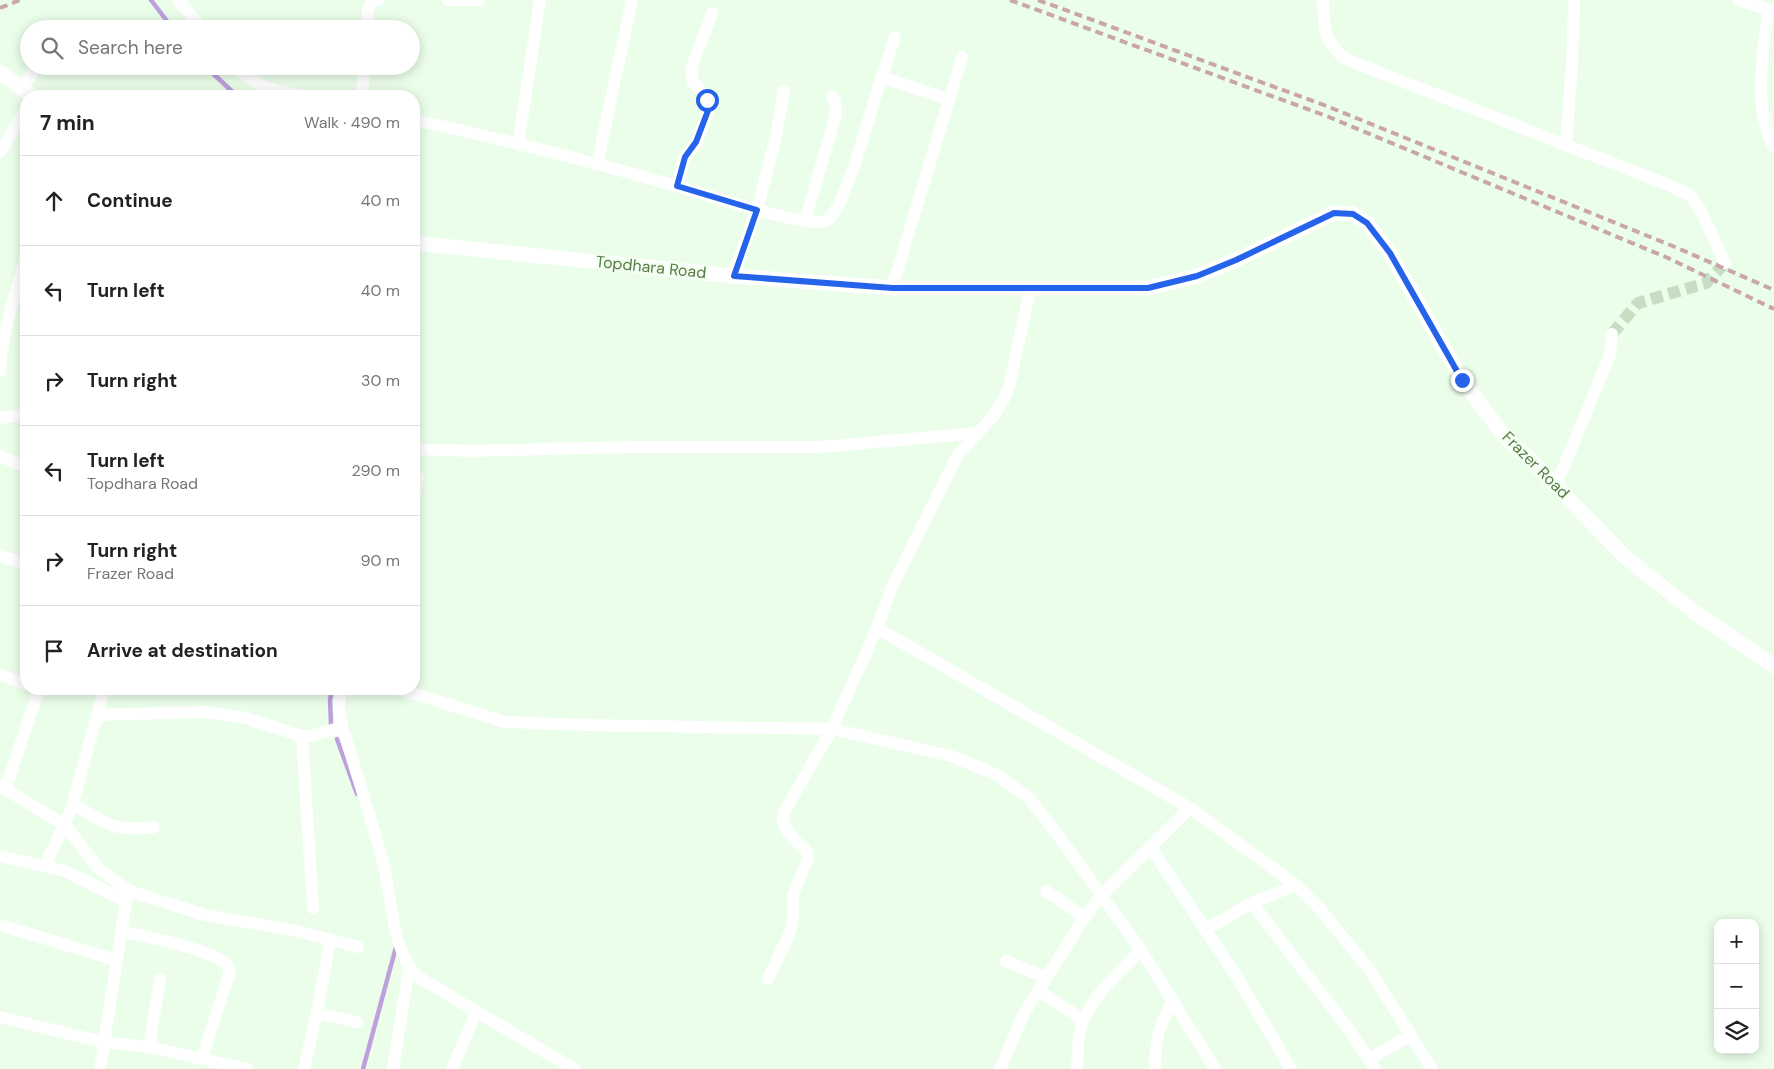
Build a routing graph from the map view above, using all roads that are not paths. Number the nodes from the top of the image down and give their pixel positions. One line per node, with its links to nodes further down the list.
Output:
1 (178, 0): 12 (street)
2 (378, 0): 13 (street)
3 (448, 0): 4 (street)
4 (480, 0)
5 (540, 0): 29 (street)
6 (632, 0): 33 (street)
7 (1323, 0): 30 (street)
8 (1574, 0): 30 (street)
9 (1738, 0): 10 (street)
10 (1771, 10): 31 (street)
11 (712, 13): 34 (street)
12 (195, 20)
13 (367, 20)
14 (895, 36): 20 (street)
15 (962, 57): 26 (street)
16 (0, 72): 21 (street)
17 (33, 75): 21 (street)
18 (245, 75): 22 (street)
19 (363, 75): 23 (street)
20 (882, 77): 26 (street); 37 (street)
21 (27, 88)
22 (272, 90)
23 (362, 90)
24 (784, 91): 35 (street)
25 (832, 97): 37 (street)
26 (948, 98): 42 (street)
27 (20, 120): 32 (street)
28 (420, 121): 29 (street)
29 (518, 145): 33 (street)
30 (1566, 145): 39 (street)
31 (1774, 147)
32 (0, 152)
33 (596, 165): 34 (street)
34 (677, 186): 35 (street)
35 (757, 210): 37 (street); 40 (street)
36 (1353, 214): 43 (street, Topdhara Road); 52 (street, Frazer Road)
37 (805, 221)
38 (420, 244): 40 (street, Topdhara Road)
39 (1725, 263)
40 (734, 276): 42 (street, Topdhara Road)
41 (20, 280): 45 (street)
42 (892, 288): 43 (street, Topdhara Road)
43 (1030, 289): 48 (street)
44 (1612, 334): 52 (street)
45 (0, 371)
46 (20, 415): 47 (street)
47 (0, 418)
48 (977, 433): 49 (street); 55 (street)
49 (420, 449)
50 (0, 456): 51 (street)
51 (20, 464)
52 (1556, 485): 56 (street, Frazer Road)
53 (0, 556): 54 (street)
54 (20, 562)
55 (877, 628): 65 (street); 68 (street)
56 (1774, 666)
57 (0, 675): 58 (street)
58 (20, 682)
59 (37, 695): 67 (street)
60 (102, 695): 63 (street)
61 (340, 695): 64 (street)
62 (418, 695): 65 (street)
63 (97, 715): 66 (street); 69 (street)
64 (342, 727): 66 (street); 89 (street)
65 (832, 729): 77 (street); 92 (street)
66 (302, 736): 79 (street)
67 (3, 787): 69 (street)
68 (1190, 808): 71 (street); 74 (street)
69 (70, 814): 70 (street); 73 (street); 76 (street)
70 (154, 827)
71 (1151, 848): 77 (street); 82 (street)
72 (0, 856): 73 (street)
73 (45, 865): 76 (street)
74 (1296, 885): 78 (street); 100 (street)
75 (1046, 891): 80 (street)
76 (127, 896): 83 (street); 84 (street)
77 (1101, 896): 80 (street); 86 (street)
78 (1252, 903): 82 (street); 104 (street)
79 (313, 908)
80 (1085, 917): 90 (street)
81 (0, 924): 87 (street)
82 (1205, 930): 115 (street)
83 (121, 932): 87 (street); 103 (street)
84 (330, 940): 85 (street); 96 (street)
85 (358, 948)
86 (1140, 950): 94 (street); 98 (street)
87 (116, 960): 101 (street)
88 (1006, 961): 90 (street)
89 (409, 968): 95 (street); 108 (street)
90 (1047, 978): 93 (street)
91 (160, 979): 102 (street)
92 (768, 979)
93 (1038, 990): 98 (street); 111 (street)
94 (1172, 1001): 113 (street); 114 (street)
95 (476, 1012): 109 (street); 110 (street)
96 (317, 1013): 99 (street); 107 (street)
97 (0, 1017): 101 (street)
98 (1083, 1020): 112 (street)
99 (357, 1022)
100 (1410, 1036): 104 (street); 116 (street)
101 (103, 1042): 102 (street); 106 (street)
102 (149, 1047): 103 (street)
103 (202, 1058): 105 (street)
104 (1370, 1065)
105 (241, 1068)
106 (100, 1069)
107 (304, 1069)
108 (393, 1069)
109 (452, 1069)
110 (574, 1069)
111 (1000, 1069)
112 (1077, 1069)
113 (1155, 1069)
114 (1215, 1069)
115 (1291, 1069)
116 (1432, 1069)

